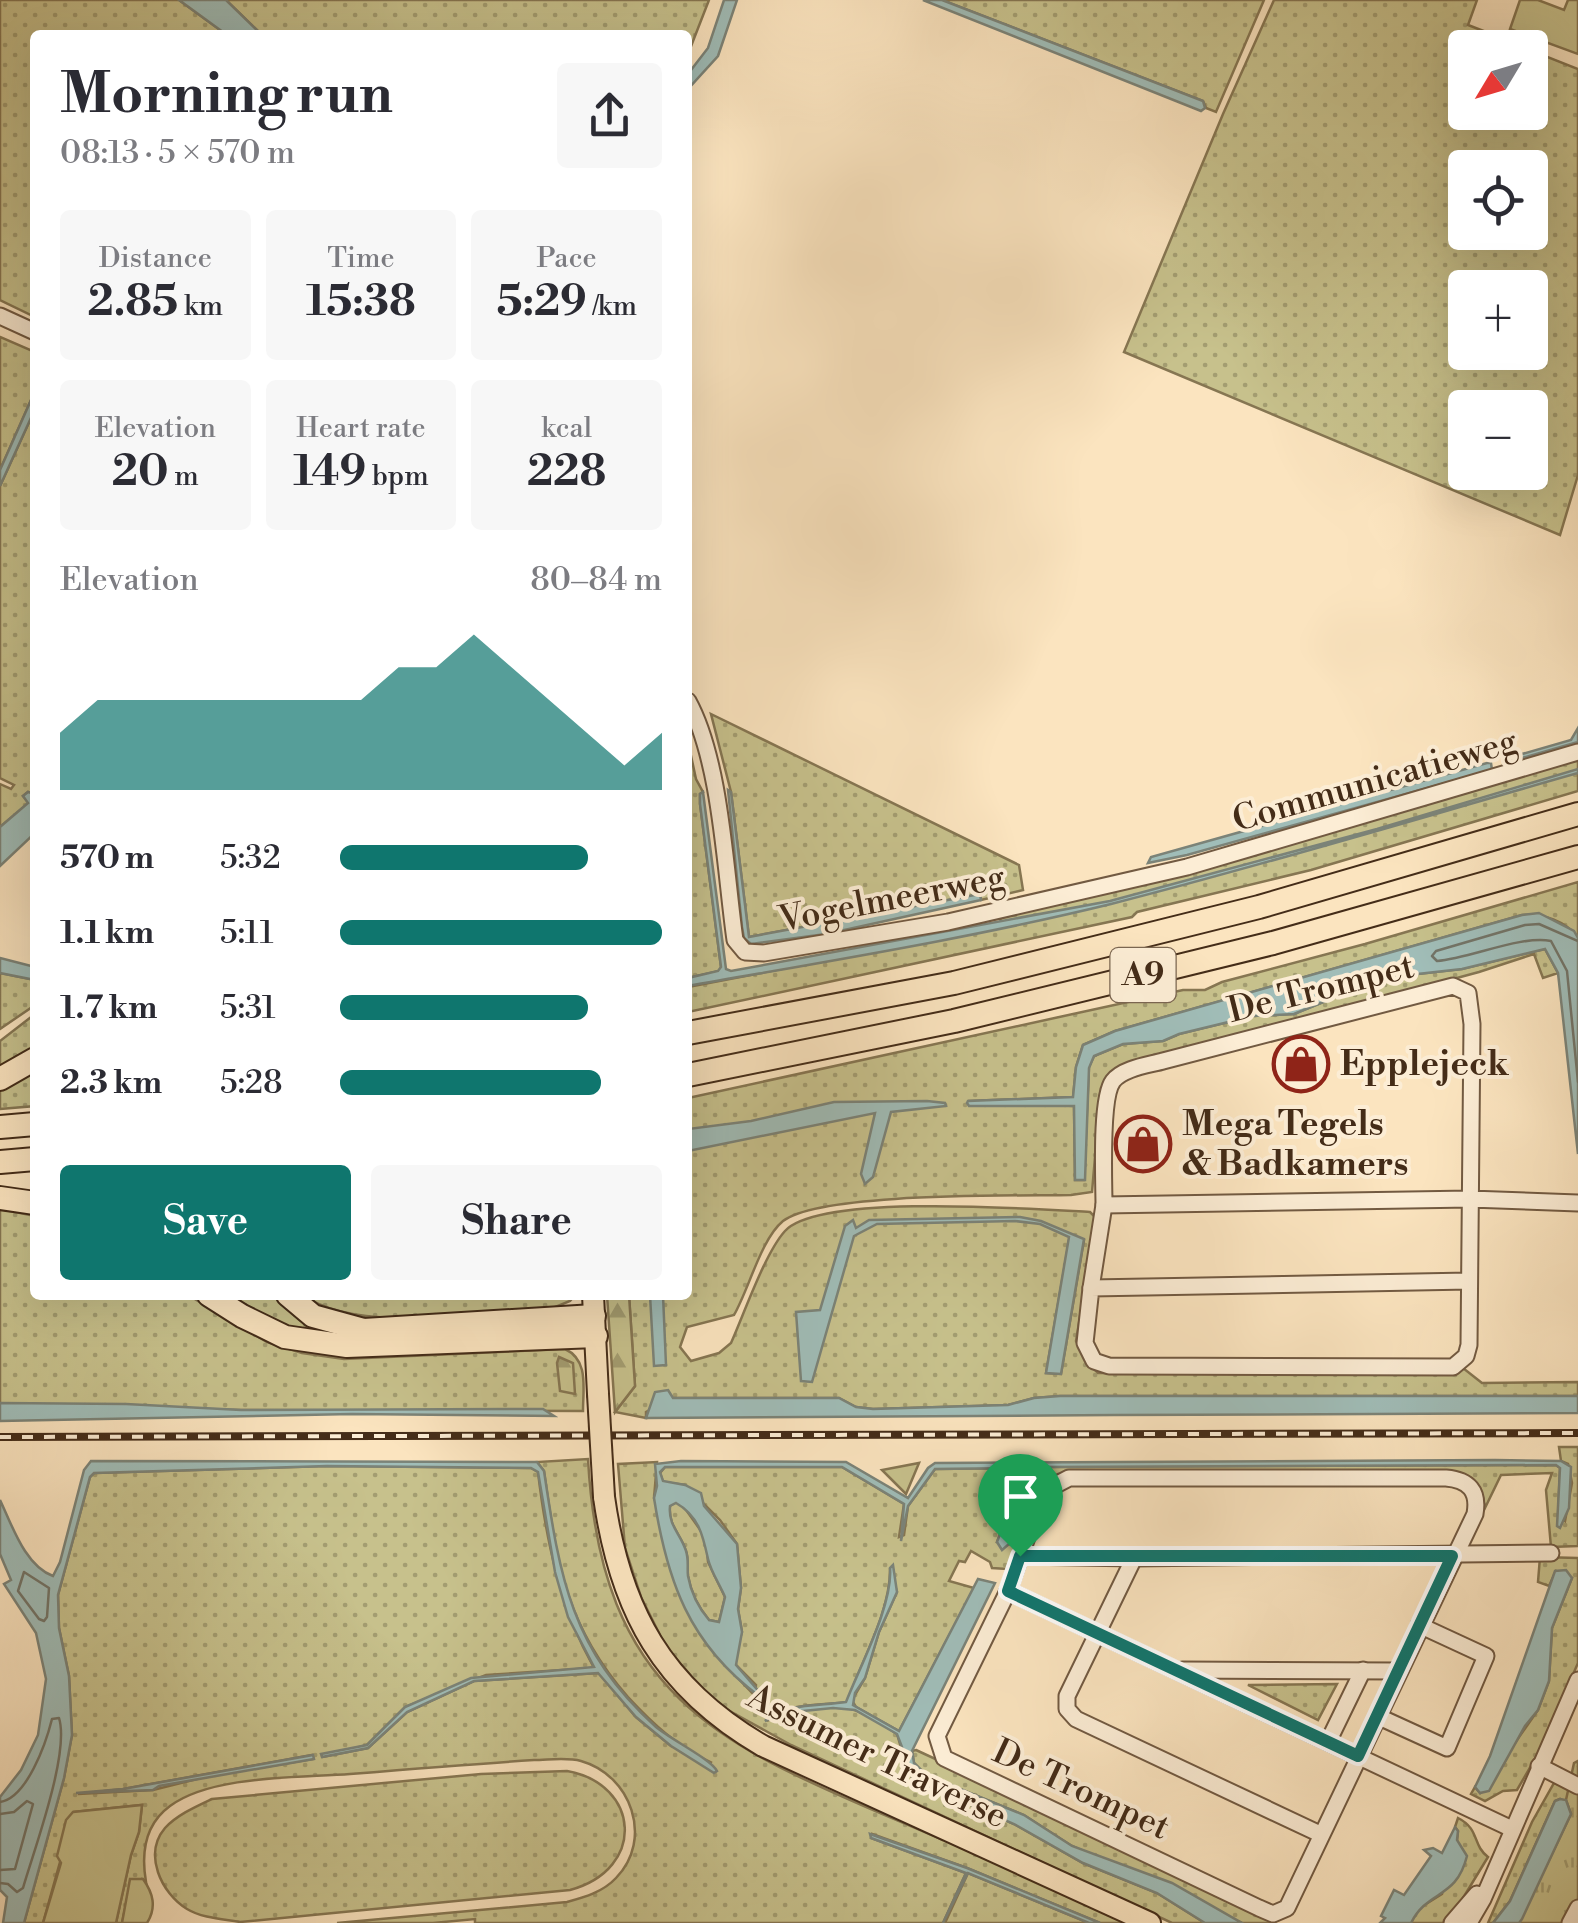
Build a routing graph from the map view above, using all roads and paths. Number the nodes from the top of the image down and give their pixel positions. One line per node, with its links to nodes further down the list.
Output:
1 (0, 316): 2 (street)
2 (30, 330)
3 (692, 709): 7 (street, Vogelmeerweg)
4 (1578, 752): 7 (street, Communicatieweg)
5 (1578, 814): 8 (highway, A9)
6 (1578, 856): 10 (highway, A9)
7 (1187, 867)
8 (692, 1033)
9 (30, 1062): 11 (highway)
10 (693, 1073)
11 (0, 1079)
12 (30, 1124): 13 (highway)
13 (0, 1127)
14 (30, 1159): 15 (highway)
15 (0, 1162)
16 (0, 1198): 18 (highway)
17 (1470, 1199): 19 (street); 20 (street); 20 (street, De Trompet); 21 (street, De Trompet)
18 (30, 1201)
19 (1578, 1203)
20 (1104, 1205): 22 (street, De Trompet)
21 (1469, 1281): 22 (street); 22 (street, De Trompet)
22 (1091, 1288)
23 (216, 1300): 25 (highway)
24 (294, 1300): 25 (highway)
25 (594, 1315): 46 (main road, Assumer Traverse, bridge)
26 (1551, 1554): 28 (street)
27 (1020, 1556): 28 (street, De Trompet); 29 (street); 30 (street, De Trompet)
28 (1452, 1556): 29 (street); 31 (street, De Trompet)
29 (1134, 1558): 32 (street, De Trompet)
30 (1008, 1591): 32 (street); 43 (street, De Trompet)
31 (1419, 1625): 35 (street, De Trompet); 37 (street)
32 (1099, 1634): 33 (street); 43 (street, De Trompet)
33 (1175, 1670): 34 (street); 38 (street)
34 (1363, 1670): 35 (street); 38 (street)
35 (1398, 1670): 37 (street, De Trompet)
36 (1578, 1680): 40 (street)
37 (1377, 1716): 39 (street, De Trompet)
38 (1328, 1742): 39 (street)
39 (1358, 1756): 42 (street); 43 (street, De Trompet)
40 (1539, 1766): 41 (street); 42 (street)
41 (1578, 1786)
42 (1512, 1829): 44 (street)
43 (1320, 1834)
44 (1497, 1866): 47 (street); 48 (street)
45 (1578, 1908): 49 (street)
46 (1150, 1923)
47 (1452, 1923)
48 (1469, 1923)
49 (1570, 1923)

